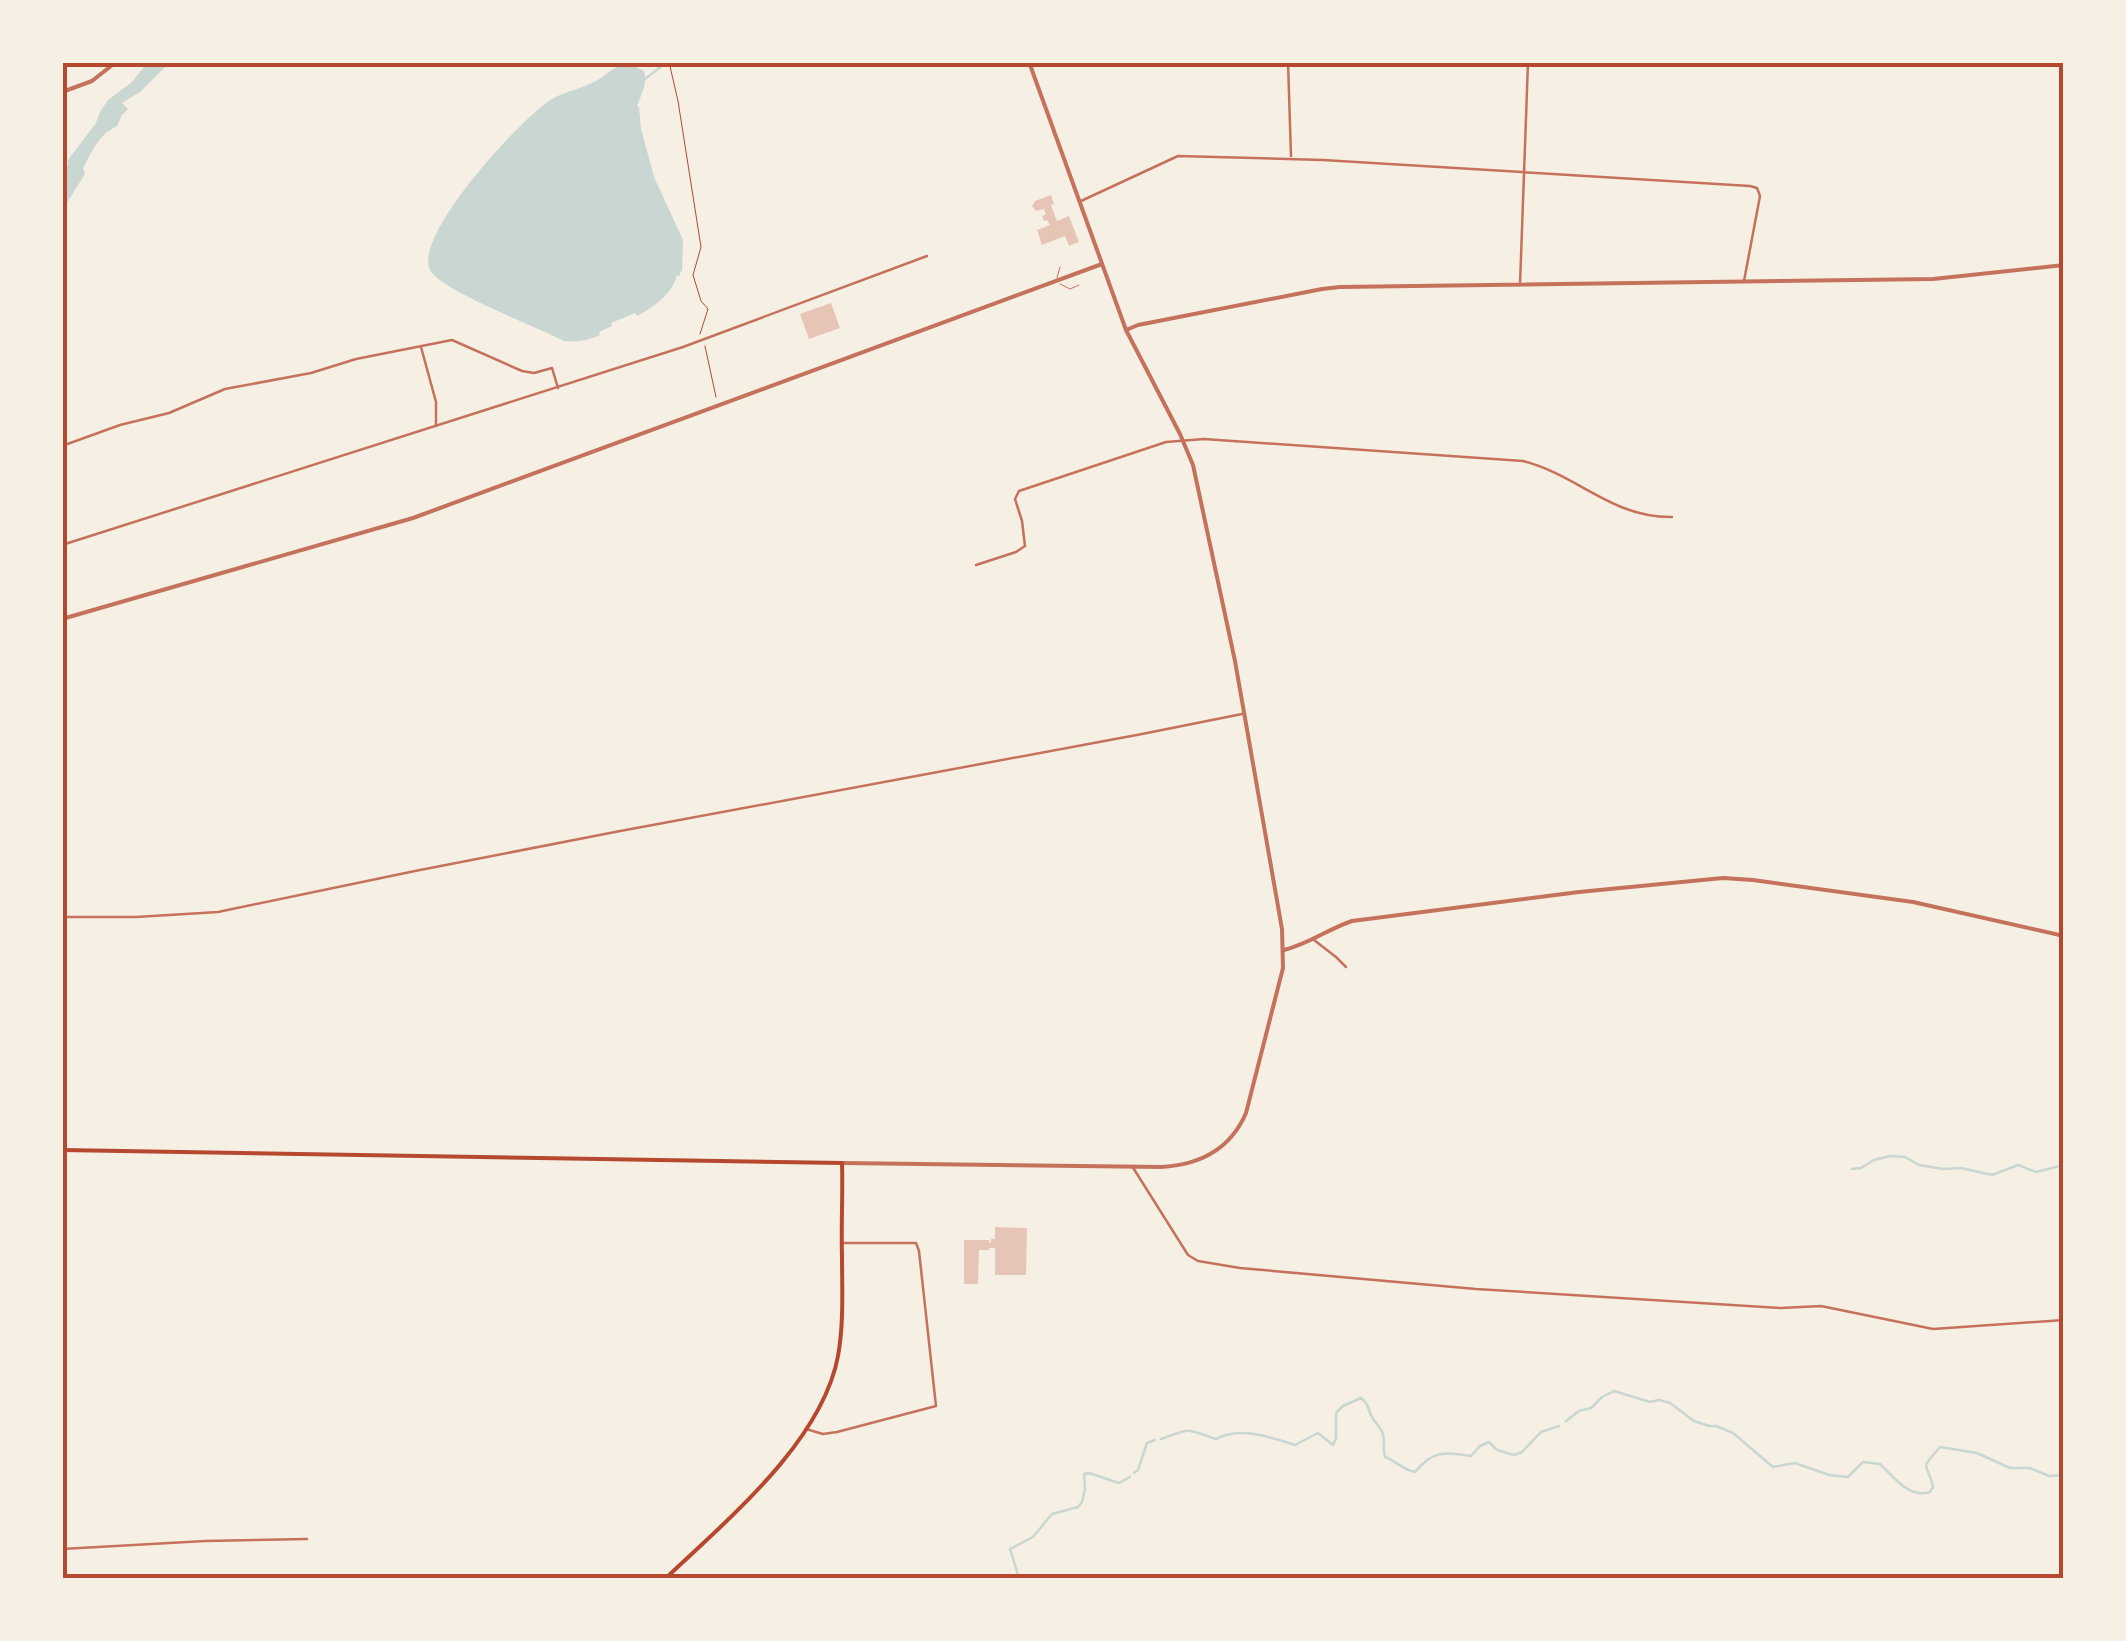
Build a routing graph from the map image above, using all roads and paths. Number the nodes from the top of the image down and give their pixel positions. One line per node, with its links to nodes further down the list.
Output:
1 (116, 62): 6 (street)
2 (1029, 62): 9 (street)
3 (1288, 62): 7 (street)
4 (1528, 62): 8 (street)
5 (670, 64): 19 (path)
6 (62, 92)
7 (1291, 158): 8 (street); 9 (street)
8 (1525, 172): 15 (street); 17 (street)
9 (1078, 202): 11 (street)
10 (926, 256): 19 (street)
11 (1102, 264): 14 (street); 18 (street)
12 (2064, 265): 15 (street)
13 (1060, 267): 14 (lane)
14 (1058, 280): 16 (lane); 29 (street)
15 (1744, 282): 17 (street)
16 (1079, 285)
17 (1520, 285): 18 (street)
18 (1126, 330): 24 (street)
19 (698, 342): 21 (street); 22 (path)
20 (420, 346): 21 (street); 23 (street); 25 (street)
21 (558, 388): 23 (street)
22 (716, 397)
23 (436, 426): 27 (street)
24 (1184, 441): 26 (street); 28 (street); 30 (street)
25 (62, 446)
26 (1672, 517)
27 (62, 545)
28 (976, 564)
29 (62, 619)
30 (1244, 714): 31 (street); 34 (street)
31 (62, 917)
32 (2064, 936): 33 (street)
33 (1314, 940): 34 (street); 35 (street)
34 (1284, 950): 38 (street)
35 (1346, 967)
36 (62, 1150): 37 (main road)
37 (842, 1163): 38 (street); 39 (main road)
38 (1132, 1166): 40 (street)
39 (842, 1243): 41 (main road); 41 (street)
40 (2064, 1320)
41 (806, 1429): 44 (main road)
42 (307, 1539): 43 (street)
43 (62, 1549)
44 (666, 1578)

